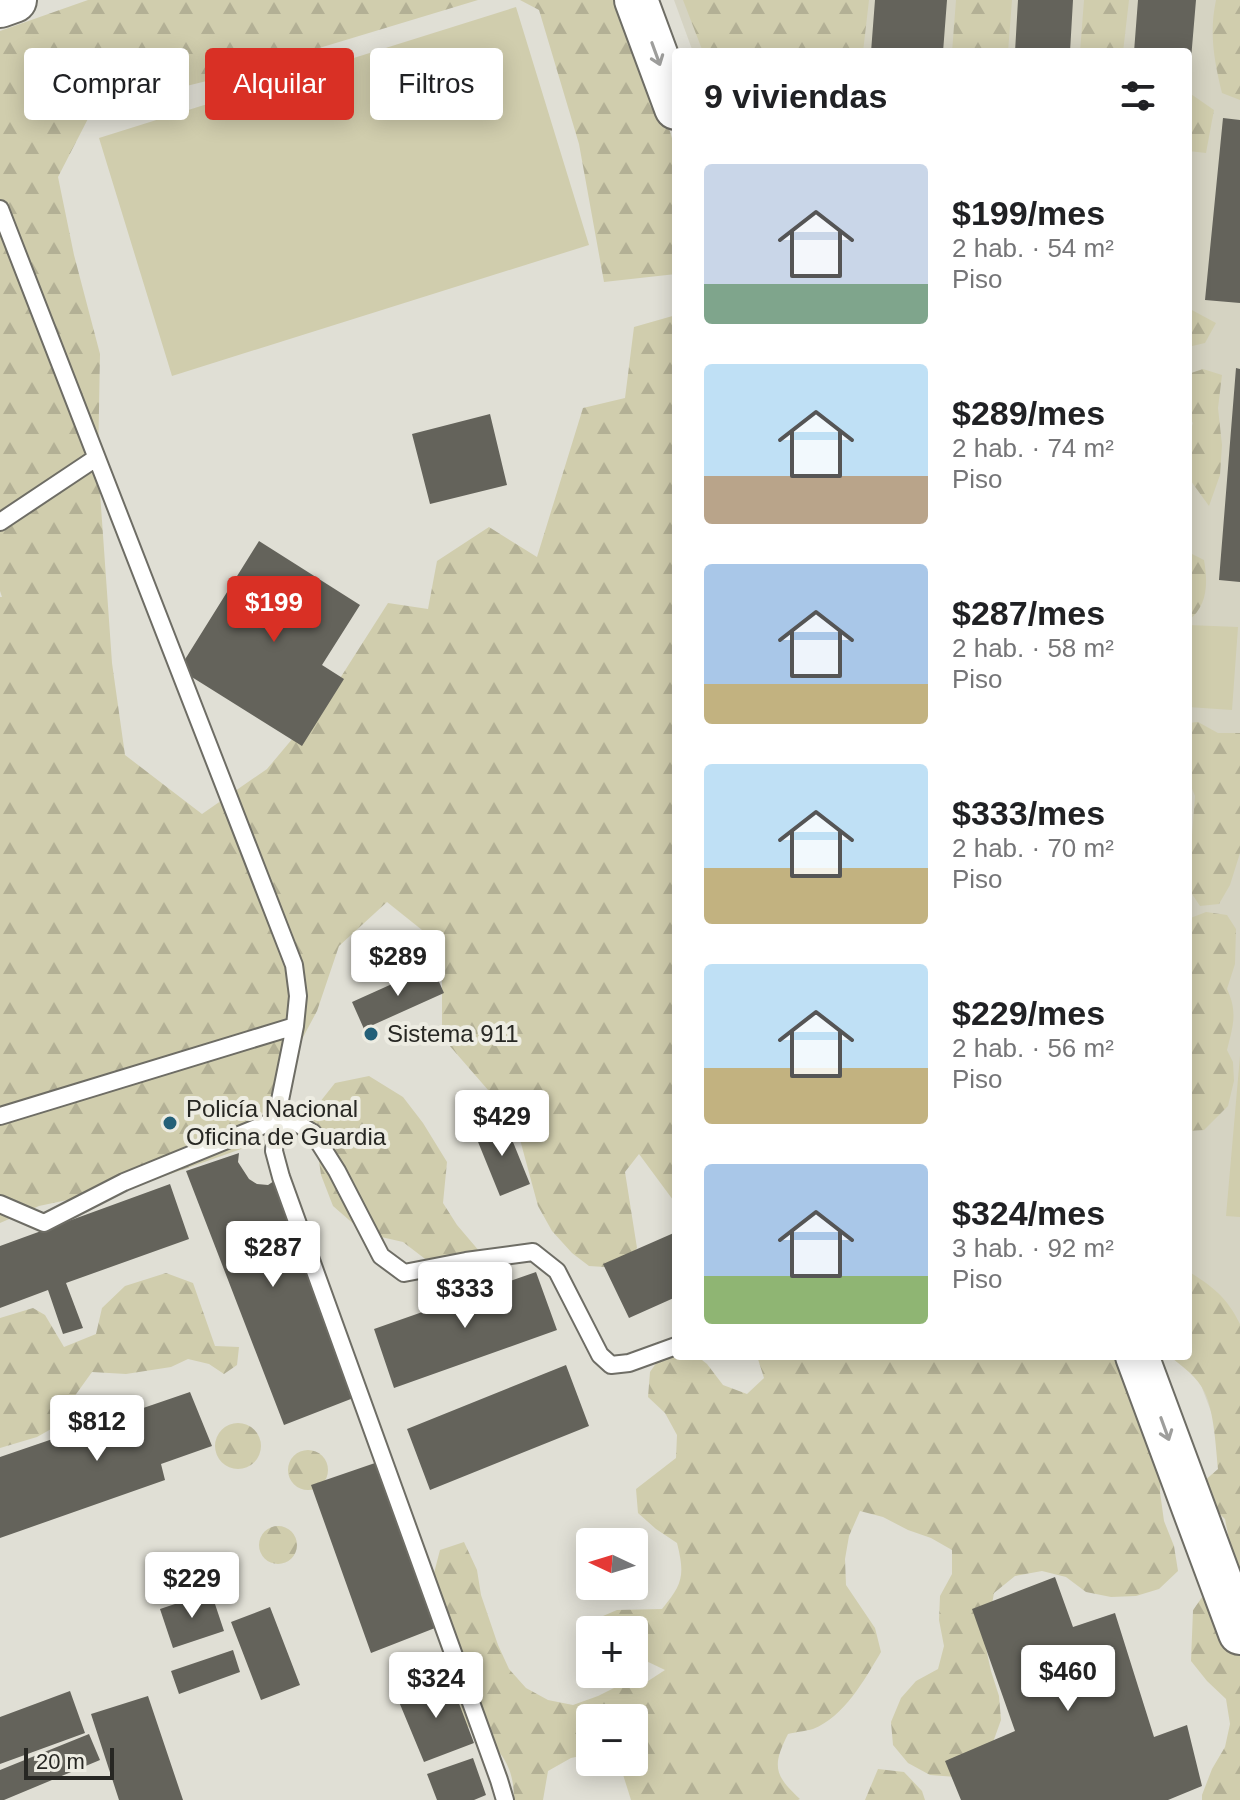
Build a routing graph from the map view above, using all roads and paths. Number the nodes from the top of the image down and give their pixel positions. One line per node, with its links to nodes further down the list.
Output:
1 (14, 0): 3 (main road)
2 (636, 0): 4 (street, one-way to 4)
3 (0, 5)
4 (672, 97)
5 (0, 209): 6 (lane)
6 (96, 458): 7 (lane); 8 (lane)
7 (0, 522)
8 (295, 1026): 9 (lane); 10 (lane)
9 (0, 1116)
10 (276, 1120): 11 (lane); 12 (lane); 15 (lane)
11 (0, 1204)
12 (672, 1347)
13 (1138, 1360): 14 (street, one-way to 14)
14 (1240, 1633)
15 (505, 1800)

